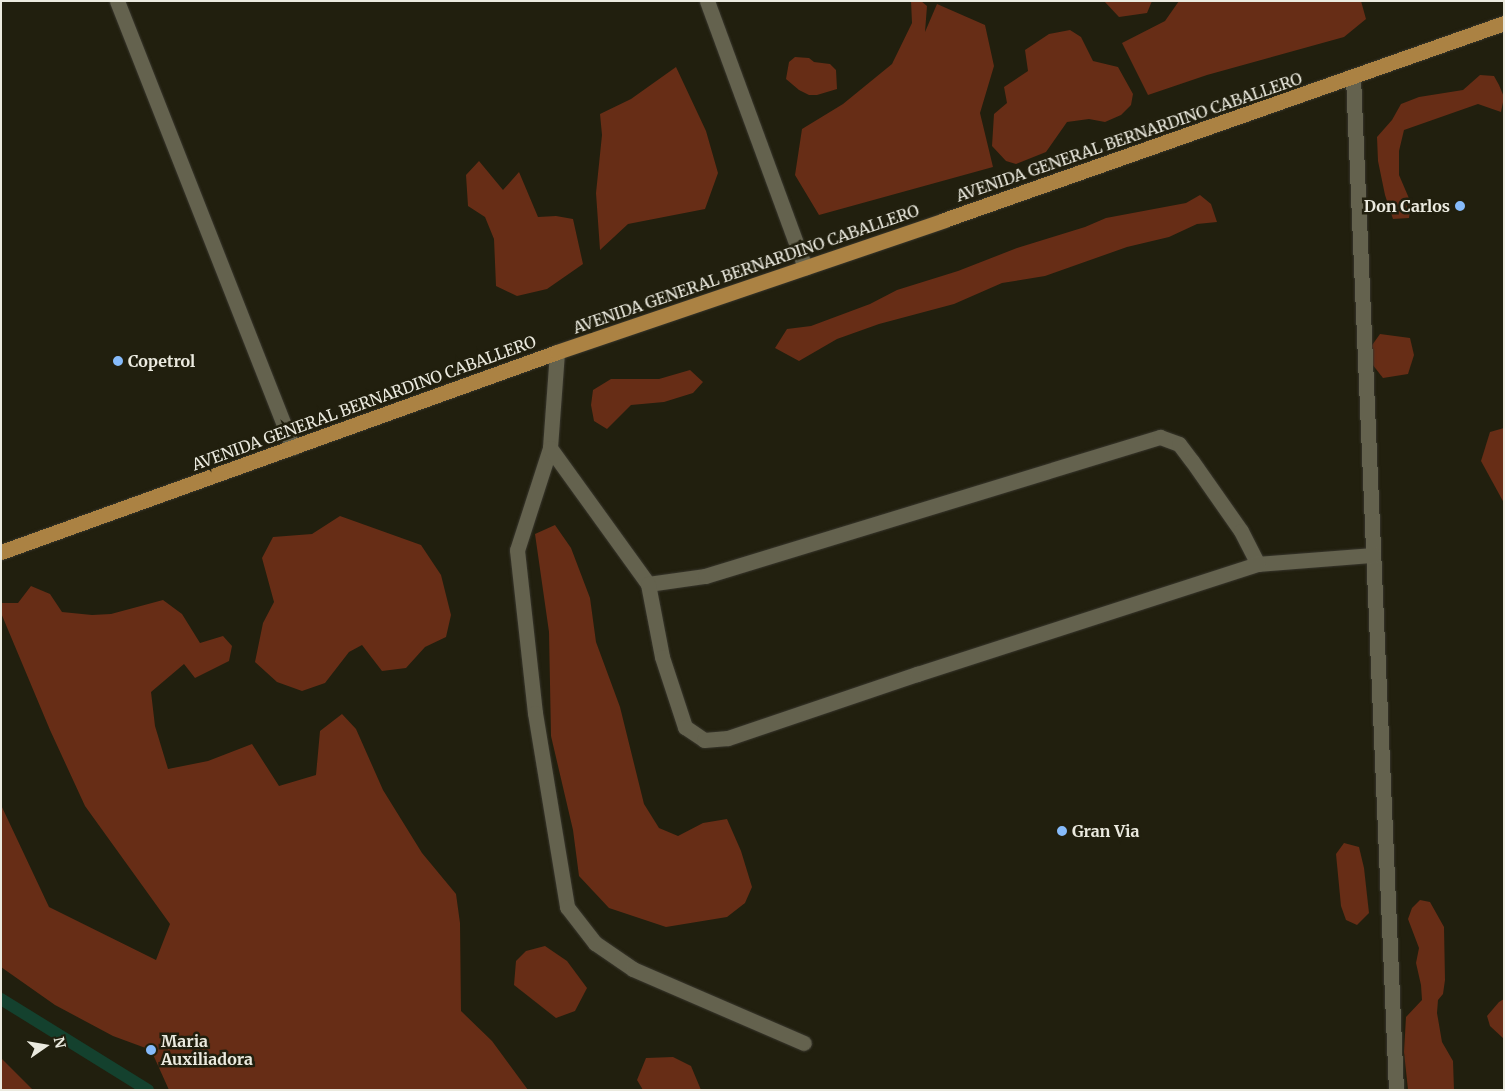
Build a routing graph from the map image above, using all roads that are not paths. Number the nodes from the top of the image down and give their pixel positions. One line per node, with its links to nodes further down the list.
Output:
1 (117, 1): 7 (street)
2 (707, 1): 5 (street)
3 (1504, 23): 4 (main road, AVENIDA GENERAL BERNARDINO CABALLERO)
4 (1353, 77): 5 (main road, AVENIDA GENERAL BERNARDINO CABALLERO); 10 (street)
5 (806, 268): 6 (main road, AVENIDA GENERAL BERNARDINO CABALLERO)
6 (557, 352): 7 (main road, AVENIDA GENERAL BERNARDINO CABALLERO); 8 (street)
7 (293, 448): 9 (main road, AVENIDA GENERAL BERNARDINO CABALLERO)
8 (550, 448): 12 (street); 13 (street)
9 (1, 552)
10 (1373, 555): 11 (street); 14 (street)
11 (1258, 564): 12 (street); 12 (street)
12 (648, 584)
13 (804, 1043)
14 (1396, 1090)

